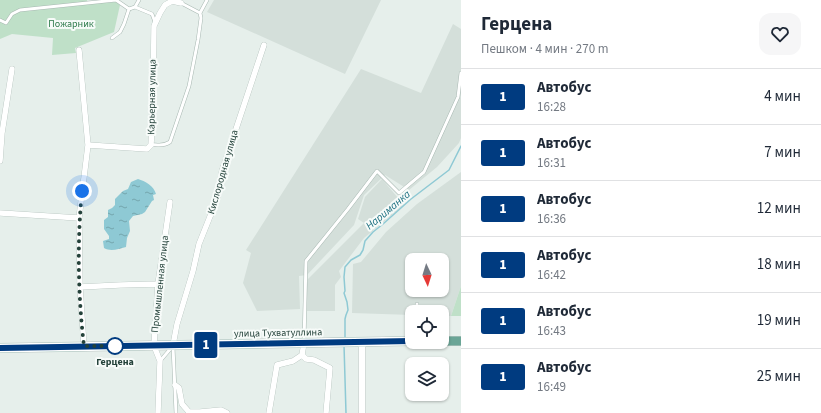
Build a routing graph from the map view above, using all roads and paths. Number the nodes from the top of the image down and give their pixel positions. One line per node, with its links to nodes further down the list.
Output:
1 (139, 0): 4 (lane)
2 (207, 0): 6 (lane)
3 (181, 3): 6 (lane); 8 (street, Карьерная улица)
4 (135, 7): 5 (lane); 8 (lane)
5 (129, 9): 7 (lane); 9 (lane)
6 (200, 13): 15 (lane)
7 (0, 20)
8 (155, 22): 15 (street, Карьерная улица)
9 (112, 38)
10 (264, 45): 27 (street, Кислородная улица)
11 (79, 50): 14 (street)
12 (12, 69): 16 (street)
13 (461, 73): 26 (lane)
14 (88, 145): 15 (street, Карьерная улица); 19 (street)
15 (151, 145)
16 (0, 161)
17 (170, 202): 20 (street, Промышленная улица)
18 (0, 213): 19 (street)
19 (80, 218): 21 (street)
20 (158, 284): 21 (street); 29 (street, Промышленная улица)
21 (80, 287): 28 (street)
22 (449, 341): 23 (main road)
23 (461, 341)
24 (359, 342): 25 (main road, улица Тухватуллина); 26 (main road, улица Тухватуллина); 39 (street)
25 (405, 342)
26 (304, 343): 27 (main road, улица Тухватуллина); 31 (street)
27 (173, 345): 29 (main road, улица Тухватуллина); 32 (lane); 33 (lane)
28 (84, 346): 29 (main road, улица Тухватуллина); 30 (main road, улица Тухватуллина)
29 (154, 346): 32 (street, Промышленная улица)
30 (0, 348)
31 (302, 354): 37 (street); 38 (street)
32 (160, 361): 34 (street, Промышленная улица)
33 (175, 385): 35 (lane); 36 (street)
34 (158, 413)
35 (176, 413)
36 (227, 413)
37 (268, 413)
38 (326, 413)
39 (362, 413)

